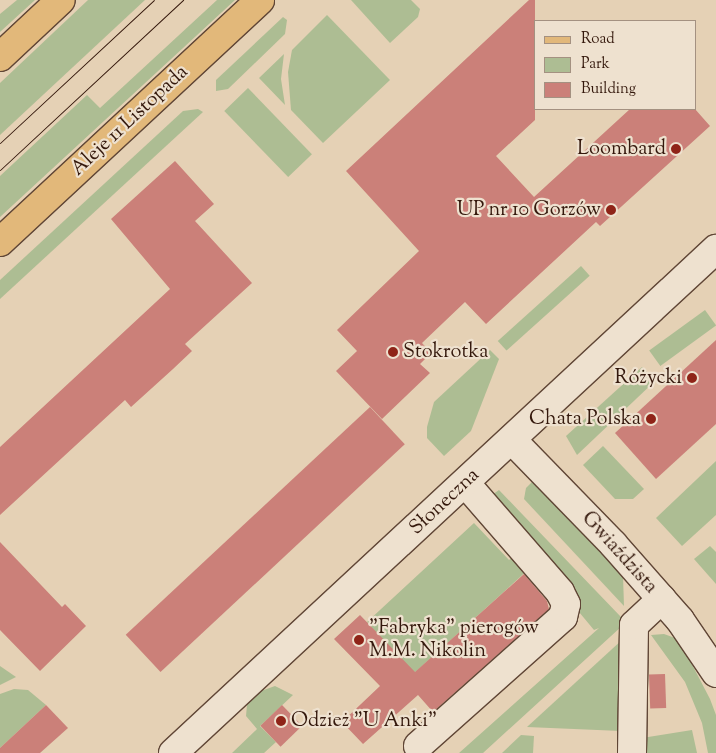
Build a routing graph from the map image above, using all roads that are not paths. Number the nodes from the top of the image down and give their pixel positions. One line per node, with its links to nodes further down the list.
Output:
1 (61, 0): 3 (main road)
2 (260, 0): 4 (main road, Aleje 11 Listopada)
3 (0, 57)
4 (0, 242)
5 (716, 249): 6 (street, Słoneczna)
6 (512, 440): 7 (street, Słoneczna); 8 (street, Gwiaździsta)
7 (466, 484): 10 (street); 11 (street, Słoneczna)
8 (662, 600): 9 (street, Gwiaździsta); 12 (street)
9 (716, 673)
10 (418, 746)
11 (173, 753)
12 (632, 753)

